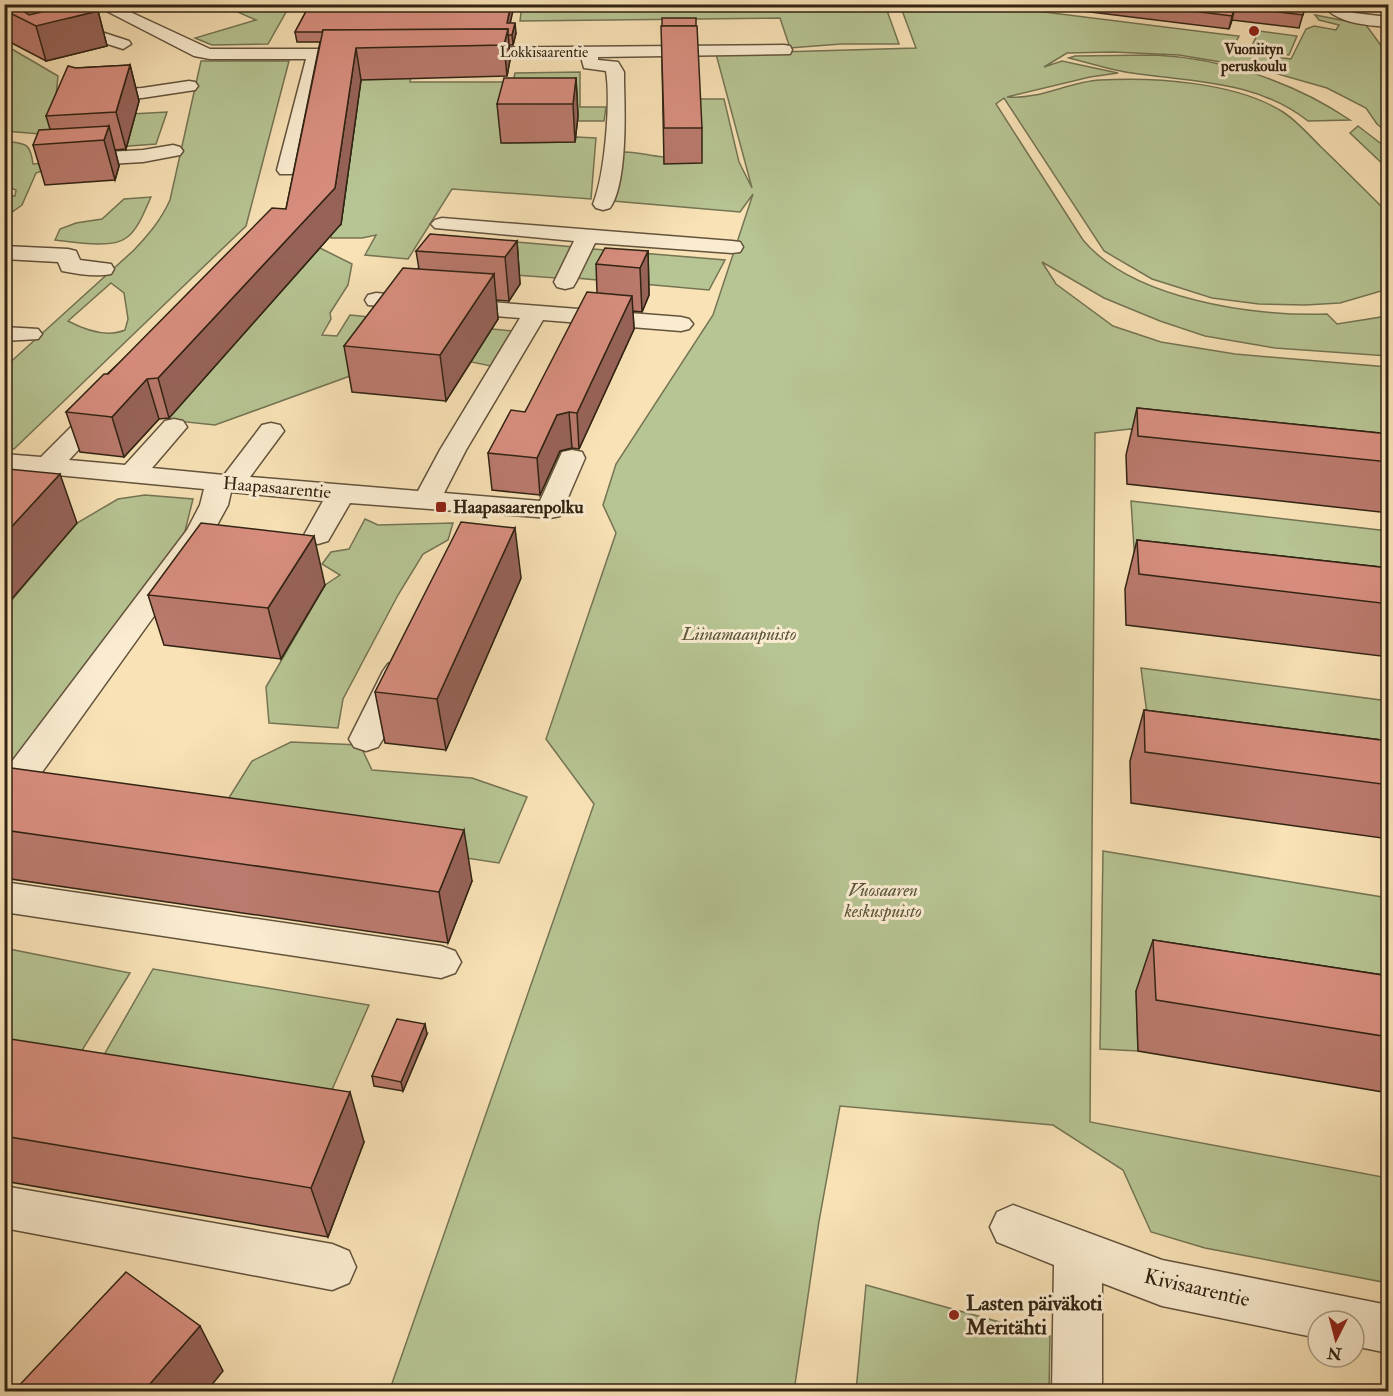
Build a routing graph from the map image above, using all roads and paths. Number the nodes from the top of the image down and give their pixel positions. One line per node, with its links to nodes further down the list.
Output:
1 (1329, 4): 5 (street)
2 (110, 6): 4 (street)
3 (154, 14): 4 (street)
4 (132, 20): 8 (street); 10 (street)
5 (1371, 20): 6 (street); 9 (street)
6 (1389, 22)
7 (177, 26): 8 (street)
8 (157, 31): 14 (street)
9 (1389, 42)
10 (123, 44)
11 (784, 50): 12 (street, Lokkisaarentie)
12 (589, 52): 13 (street, Lokkisaarentie); 23 (street)
13 (451, 53)
14 (316, 54): 15 (street); 22 (street)
15 (381, 54)
16 (189, 86): 17 (street)
17 (153, 90): 18 (street); 19 (street)
18 (86, 96)
19 (148, 112)
20 (173, 151): 21 (street)
21 (55, 162)
22 (286, 170)
23 (602, 220): 24 (street); 25 (street); 28 (street)
24 (442, 224)
25 (732, 247)
26 (4, 252): 27 (street)
27 (104, 269)
28 (565, 282)
29 (376, 300): 30 (street)
30 (536, 312): 31 (street); 42 (street)
31 (681, 324)
32 (4, 334): 33 (street)
33 (30, 334)
34 (118, 394): 38 (street)
35 (174, 427): 39 (street)
36 (271, 431): 40 (street)
37 (572, 459): 43 (street, Haapasaarentie)
38 (25, 470): 39 (street, Haapasaarentie)
39 (132, 474): 40 (street, Haapasaarentie)
40 (225, 483): 41 (street, Haapasaarentie); 48 (street)
41 (341, 494): 42 (street, Haapasaarentie); 45 (street)
42 (427, 500): 43 (street, Haapasaarentie)
43 (480, 505): 44 (street)
44 (468, 534)
45 (318, 535)
46 (410, 649): 47 (street)
47 (366, 739)
48 (4, 798)
49 (4, 897): 50 (street)
50 (441, 962)
51 (6, 1210): 54 (street)
52 (1013, 1227): 53 (street, Kivisaarentie)
53 (1078, 1252): 55 (street, Kivisaarentie); 58 (street)
54 (332, 1267)
55 (1306, 1312)
56 (1366, 1324): 57 (street, Kivisaarentie)
57 (1389, 1329)
58 (1077, 1392)

